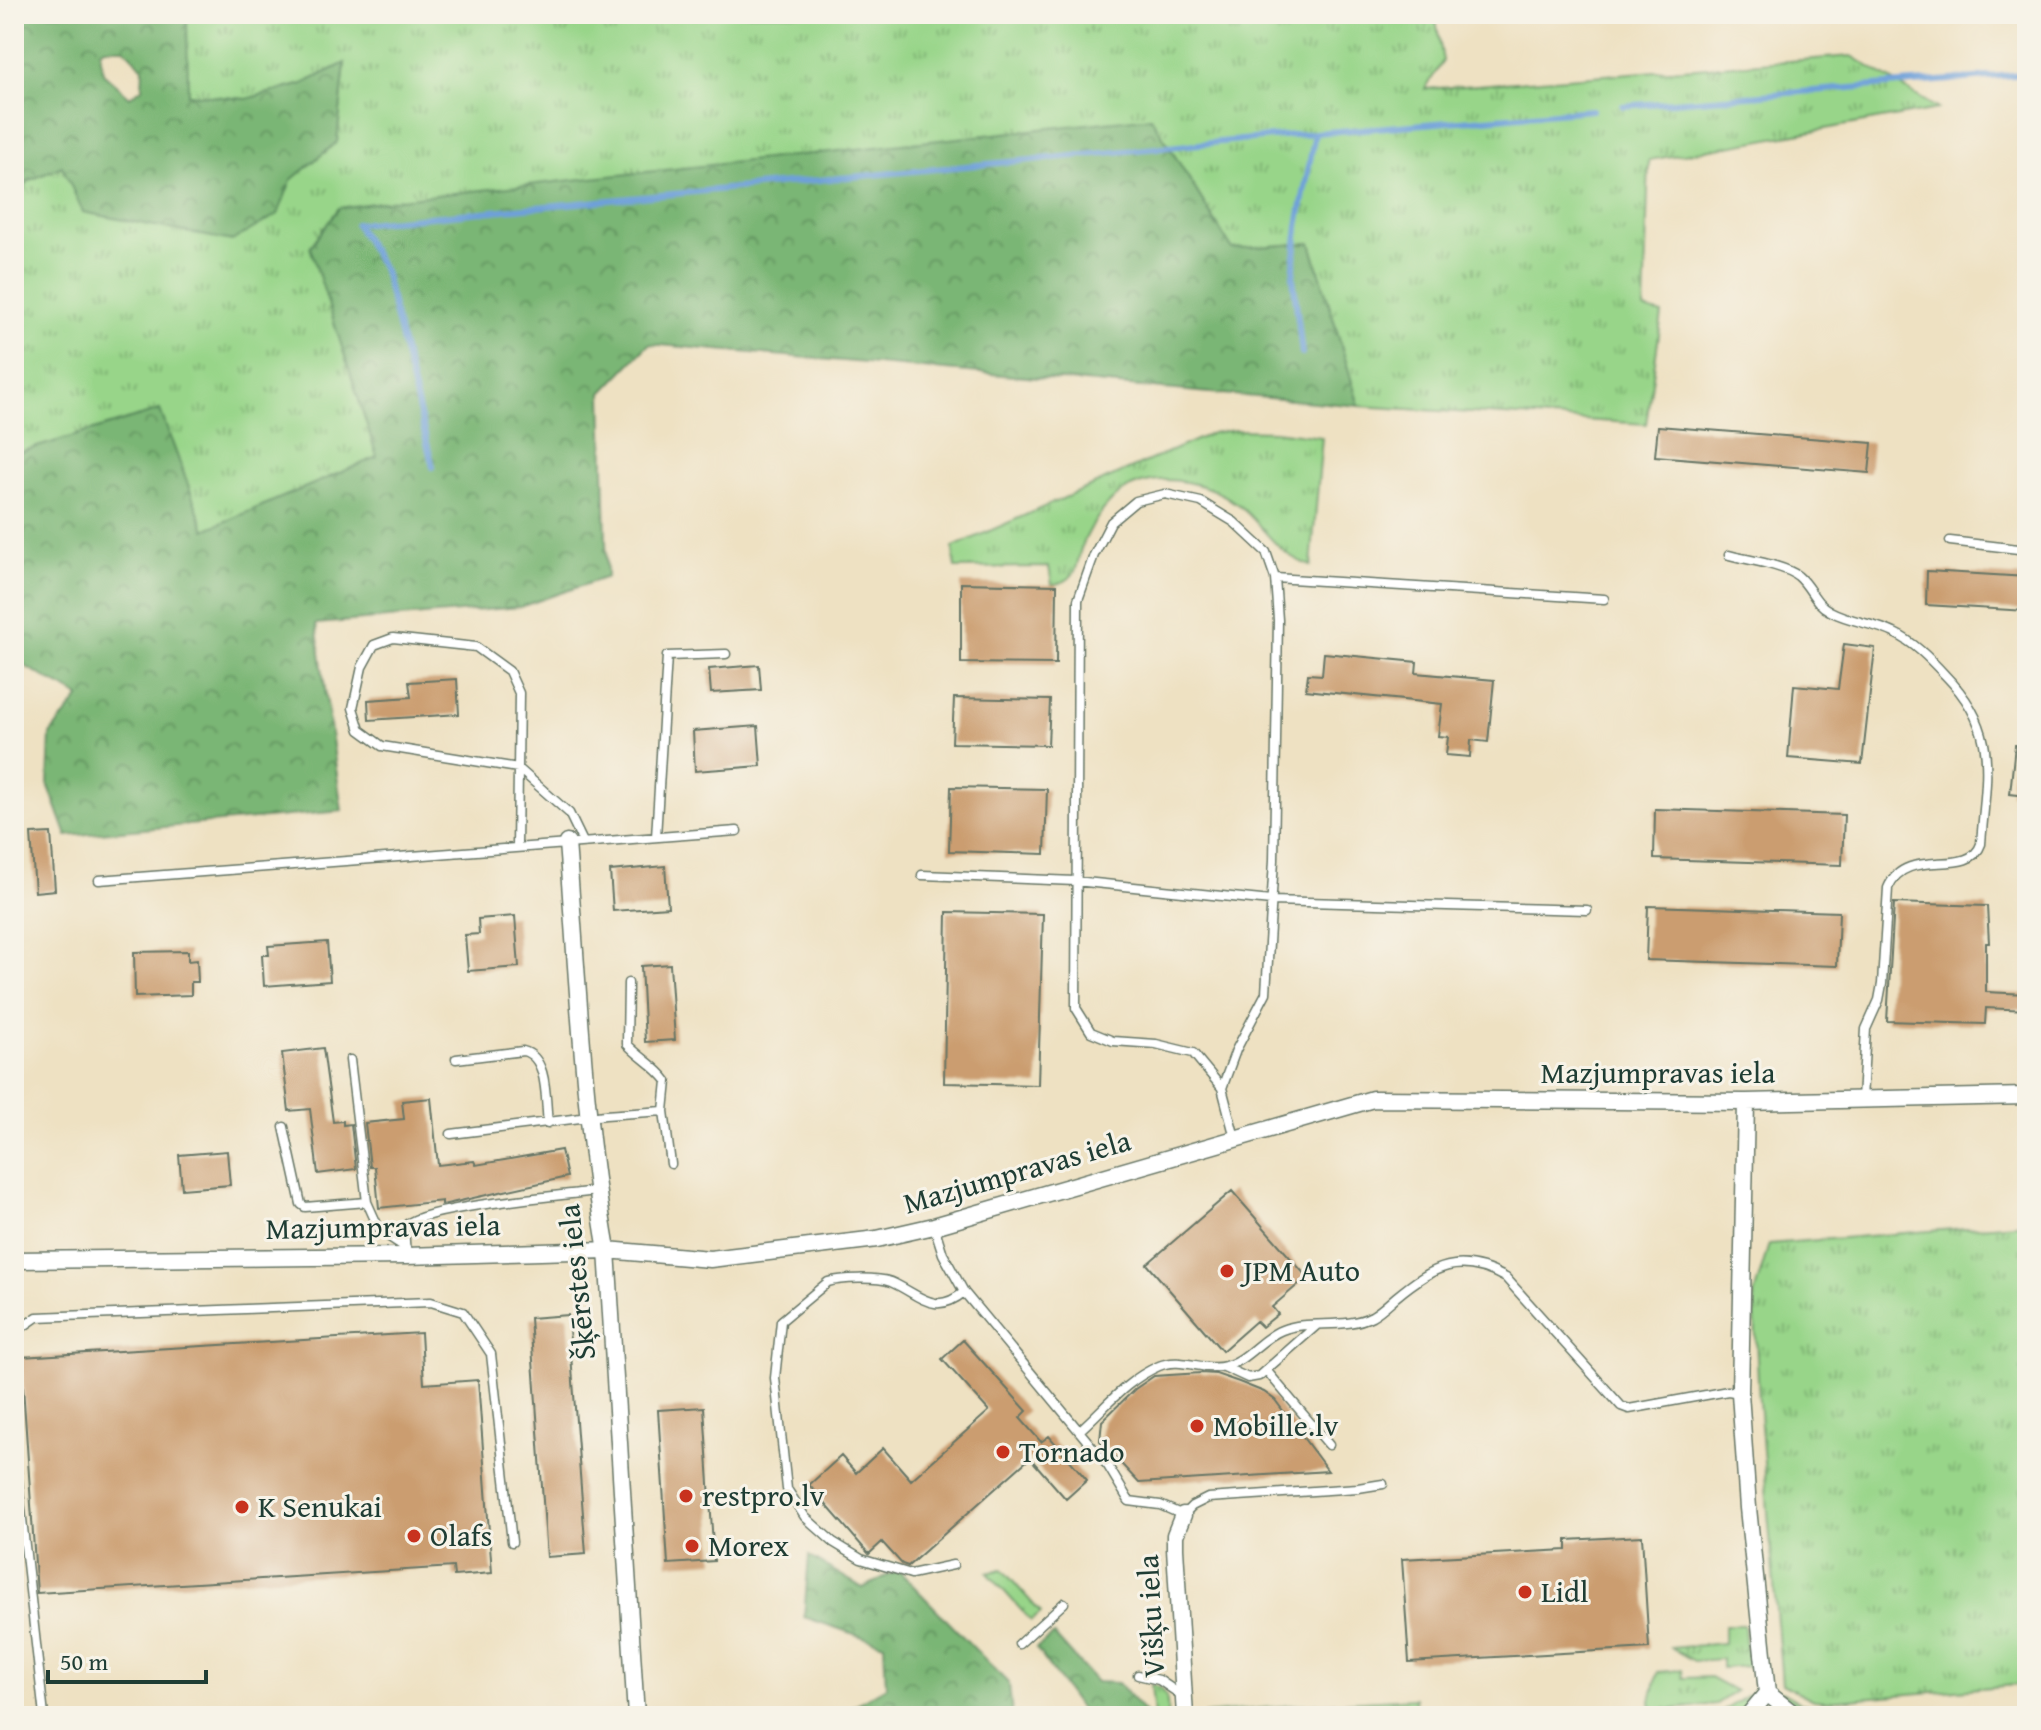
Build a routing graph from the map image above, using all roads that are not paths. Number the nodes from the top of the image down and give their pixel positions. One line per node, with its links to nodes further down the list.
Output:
1 (1950, 541): 2 (lane)
2 (2027, 550)
3 (1729, 555): 22 (lane)
4 (1275, 578): 5 (lane); 14 (lane); 15 (lane)
5 (1604, 599)
6 (726, 654): 9 (lane)
7 (518, 768): 7 (lane); 10 (lane); 11 (lane)
8 (737, 831): 9 (lane)
9 (656, 837): 10 (lane)
10 (575, 843): 11 (lane); 25 (street, Šķērstes iela)
11 (517, 847): 13 (lane)
12 (922, 875): 14 (lane)
13 (99, 880)
14 (1075, 881): 15 (lane); 20 (lane)
15 (1271, 901): 16 (lane); 20 (lane)
16 (1587, 910)
17 (628, 983): 24 (lane)
18 (456, 1059): 26 (lane)
19 (350, 1060): 32 (lane)
20 (1222, 1088): 29 (lane)
21 (2027, 1096): 22 (street, Mazjumpravas iela)
22 (1862, 1100): 23 (street, Mazjumpravas iela)
23 (1746, 1102): 29 (street, Mazjumpravas iela); 42 (street)
24 (664, 1111): 25 (lane); 30 (lane)
25 (589, 1118): 26 (lane); 31 (street, Šķērstes iela)
26 (548, 1123): 28 (lane)
27 (284, 1127): 32 (lane)
28 (451, 1134)
29 (1236, 1139): 33 (street, Mazjumpravas iela)
30 (671, 1164)
31 (596, 1191): 34 (street, Šķērstes iela); 35 (lane)
32 (367, 1202): 35 (lane)
33 (934, 1226): 34 (street, Mazjumpravas iela); 37 (lane)
34 (607, 1250): 35 (street, Mazjumpravas iela); 56 (street, Šķērstes iela)
35 (406, 1252): 36 (street, Mazjumpravas iela)
36 (14, 1260)
37 (964, 1292): 43 (lane); 49 (lane)
38 (1318, 1324): 40 (lane); 41 (lane); 42 (lane)
39 (14, 1333): 48 (lane)
40 (1224, 1367): 41 (lane); 43 (lane)
41 (1266, 1370): 44 (lane)
42 (1740, 1393): 53 (street)
43 (1079, 1431): 47 (lane)
44 (1329, 1445)
45 (14, 1447): 55 (lane)
46 (1383, 1484): 47 (lane)
47 (1183, 1515): 54 (street, Višķu iela)
48 (512, 1542)
49 (953, 1565)
50 (1064, 1603): 51 (lane)
51 (1019, 1644)
52 (1138, 1675): 54 (lane)
53 (1767, 1693): 58 (street); 59 (street)
54 (1184, 1697): 57 (street, Višķu iela)
55 (44, 1716)
56 (636, 1716)
57 (1185, 1716)
58 (1748, 1716)
59 (1796, 1716)

